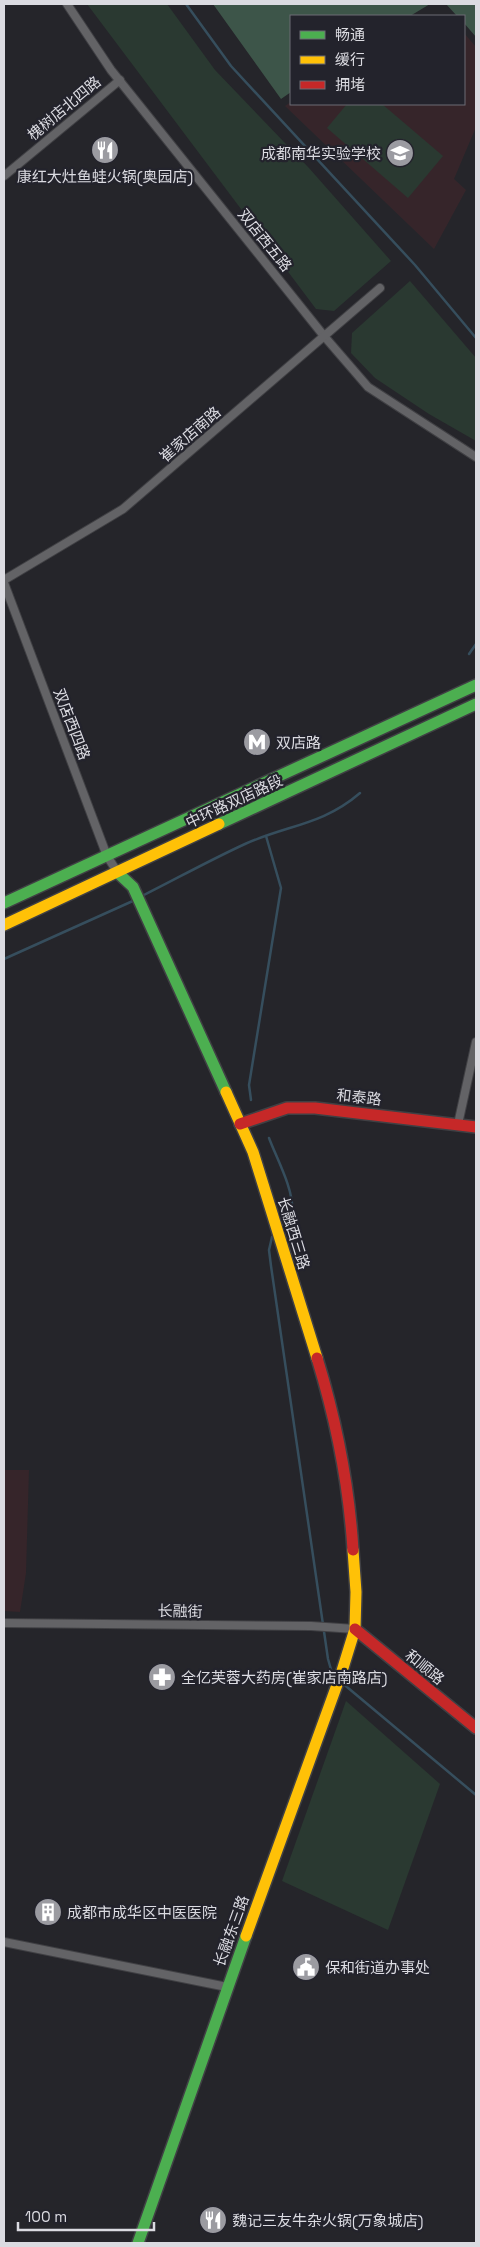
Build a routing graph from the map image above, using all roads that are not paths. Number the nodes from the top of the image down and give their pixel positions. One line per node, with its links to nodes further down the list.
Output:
1 (67, 4): 2 (street, 双店西五路)
2 (120, 80): 3 (street, 槐树店北四路); 5 (street, 双店西五路)
3 (4, 176)
4 (380, 288): 5 (street, 崔家店南路)
5 (324, 336): 6 (street, 双店西五路); 7 (street, 崔家店南路)
6 (476, 457)
7 (4, 582): 10 (street, 双店西四路)
8 (476, 685): 10 (street, 中环路双店路段)
9 (476, 704): 11 (street, 中环路双店路段)
10 (107, 856): 11 (street, 双店西四路); 12 (street, 中环路双店路段)
11 (118, 873): 13 (street, 中环路双店路段); 15 (street, 长融西三路)
12 (4, 903)
13 (4, 925)
14 (476, 1042): 16 (street)
15 (240, 1124): 16 (street, 和泰路); 19 (street, 长融西三路)
16 (458, 1124): 17 (street, 和泰路)
17 (476, 1126)
18 (4, 1623): 19 (street, 长融街)
19 (355, 1629): 20 (street, 和顺路); 22 (street, 长融东三路)
20 (476, 1728)
21 (4, 1942): 22 (street)
22 (227, 1987): 23 (street, 长融东三路)
23 (138, 2243)

